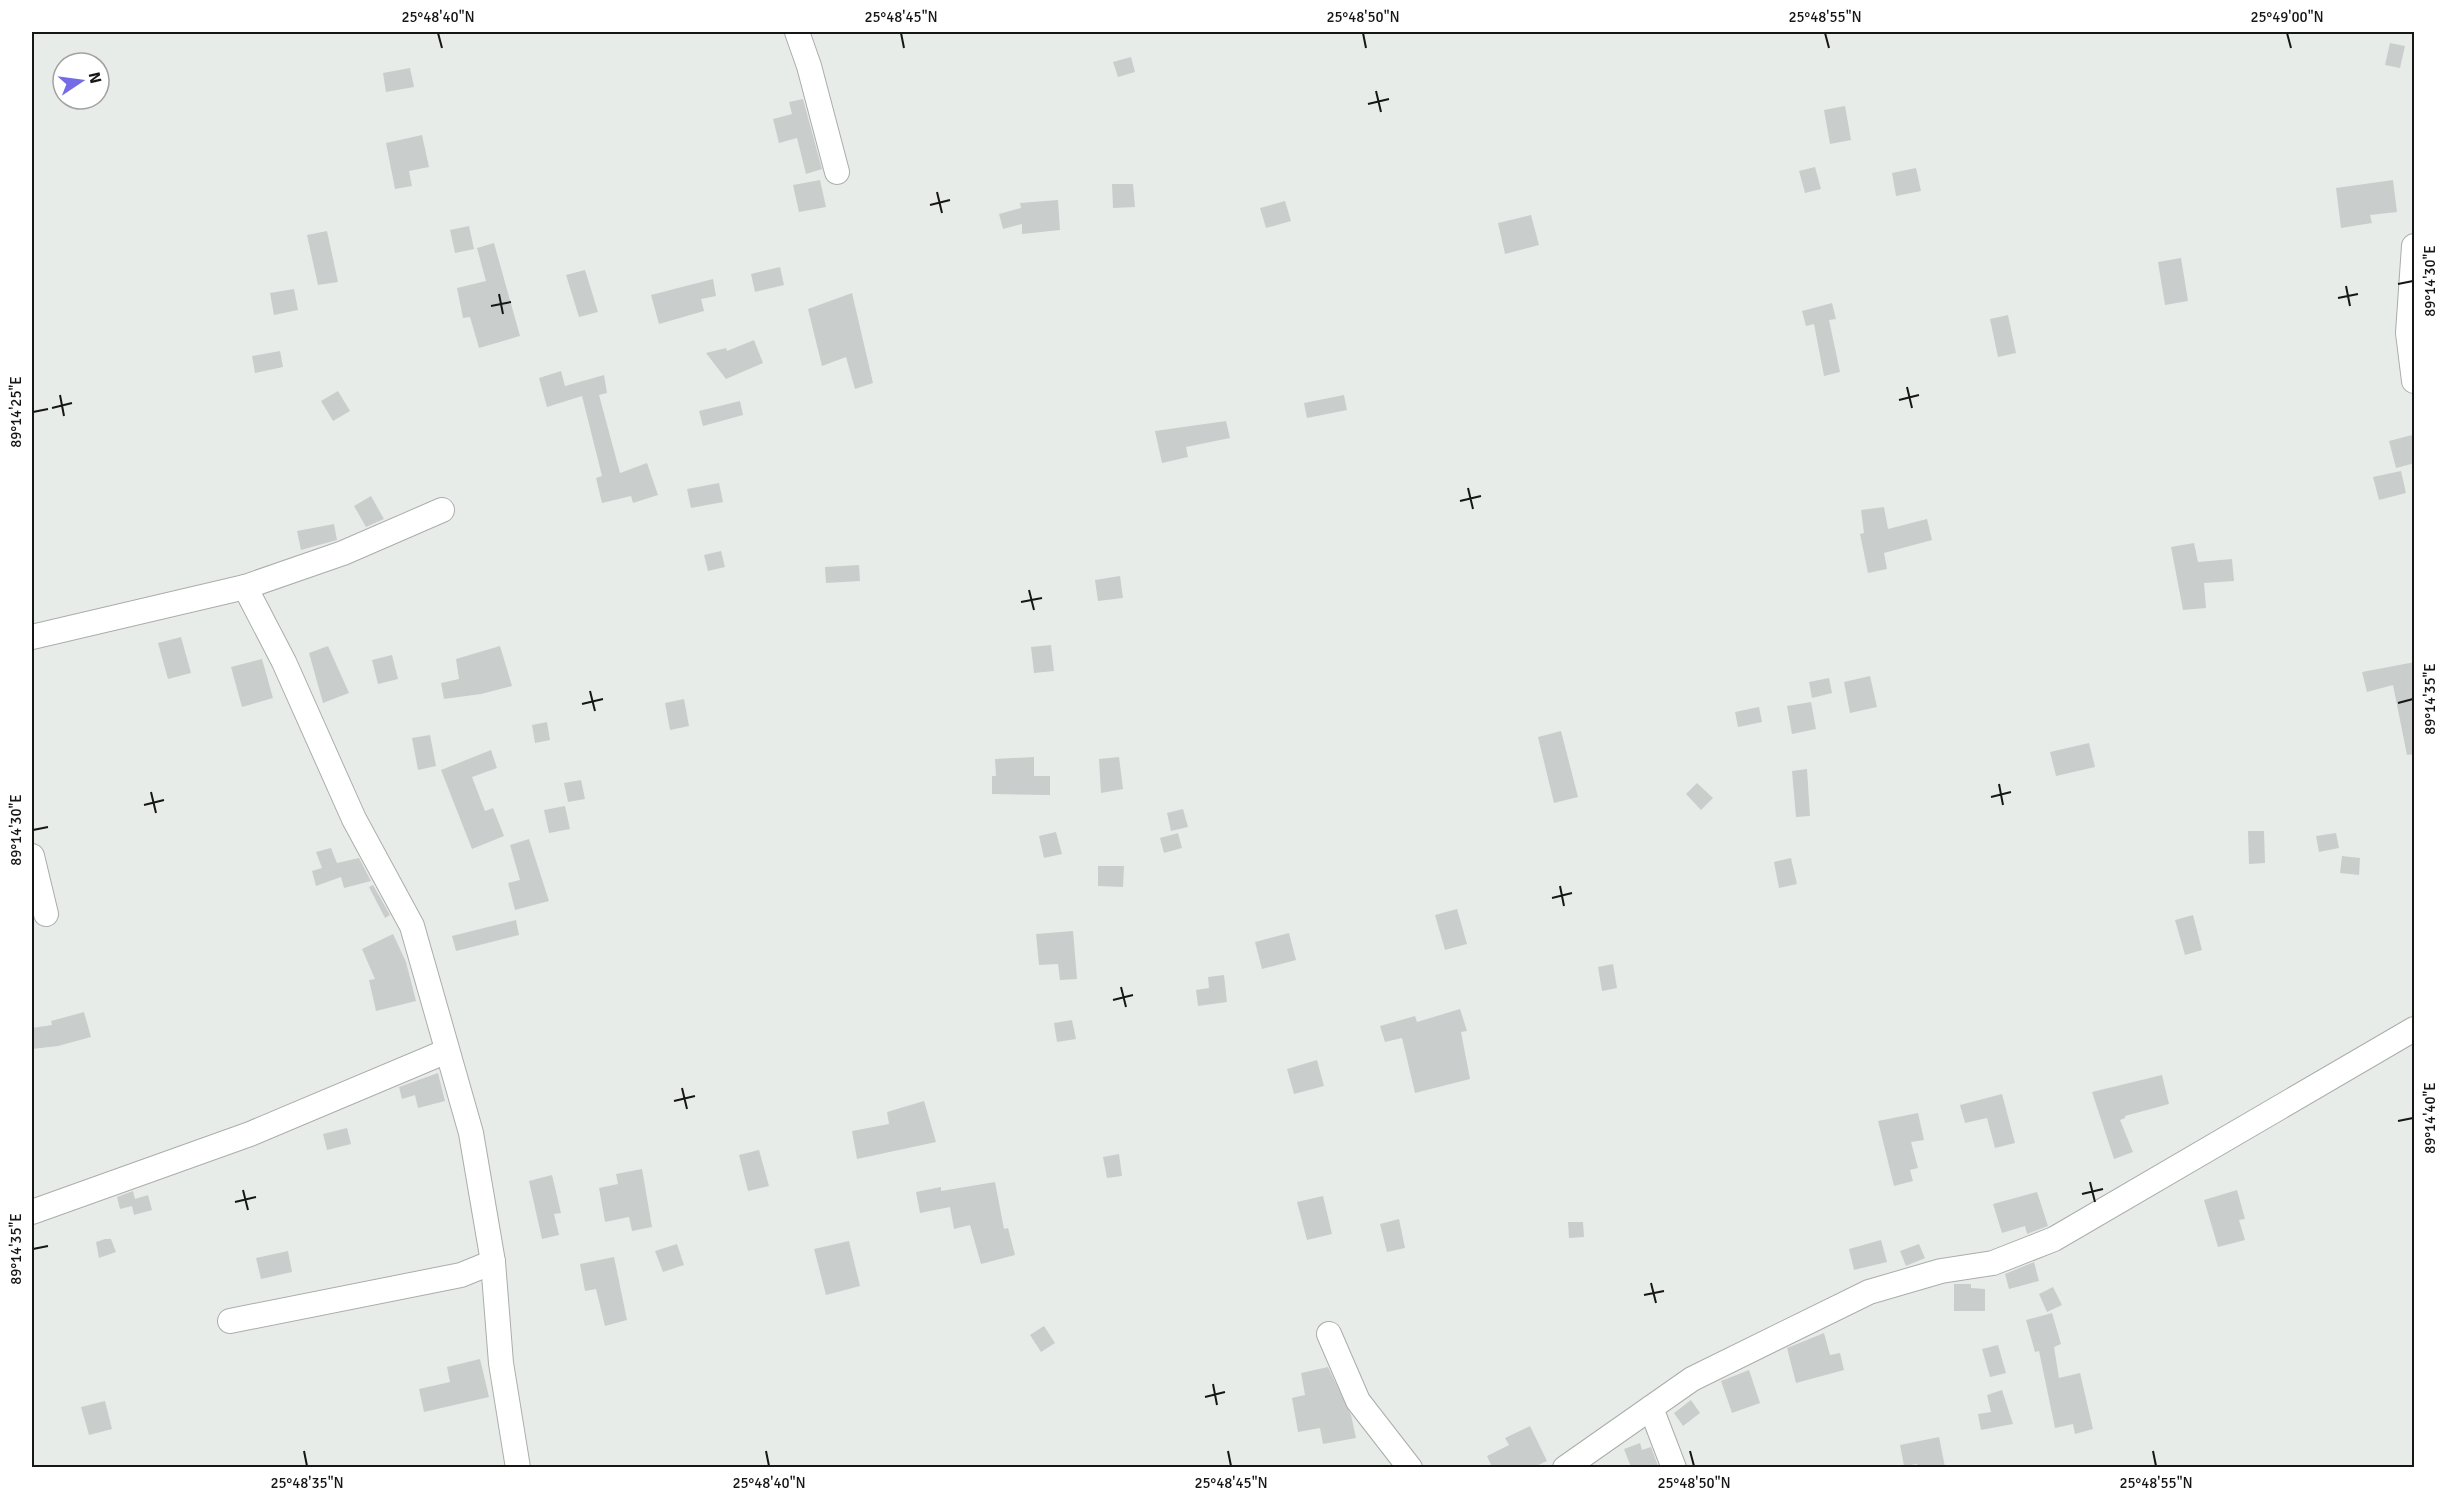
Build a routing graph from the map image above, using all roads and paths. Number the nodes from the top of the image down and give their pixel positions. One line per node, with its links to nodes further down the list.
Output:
1 (796, 32): 2 (street)
2 (837, 172)
3 (2415, 246): 4 (street)
4 (2415, 381)
5 (442, 510): 6 (street)
6 (245, 587): 7 (street); 11 (street)
7 (32, 637)
8 (32, 856): 9 (street)
9 (46, 914)
10 (2415, 1029): 16 (street)
11 (447, 1051): 12 (street); 13 (street)
12 (32, 1212)
13 (493, 1262): 14 (street); 17 (street)
14 (230, 1321)
15 (1329, 1334): 18 (street)
16 (1651, 1408): 19 (street); 20 (street)
17 (518, 1467)
18 (1410, 1467)
19 (1565, 1467)
20 (1674, 1467)

